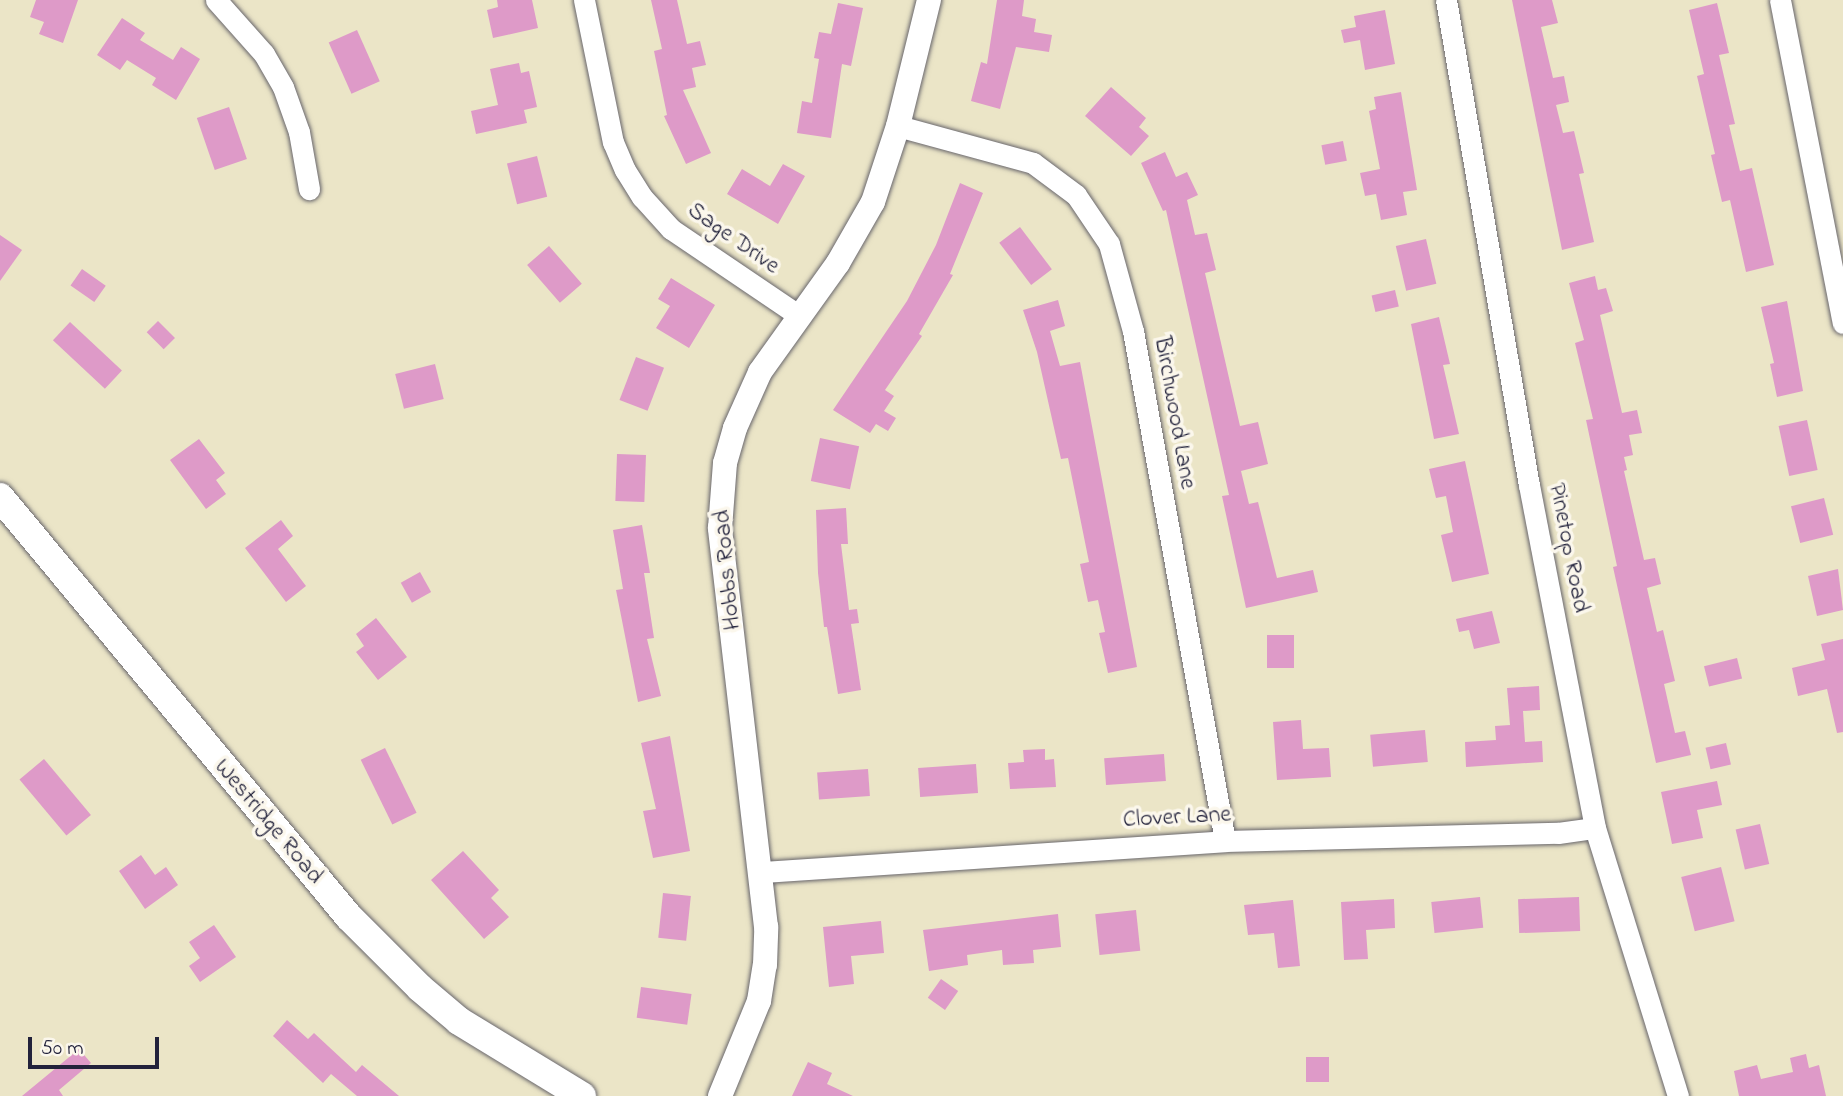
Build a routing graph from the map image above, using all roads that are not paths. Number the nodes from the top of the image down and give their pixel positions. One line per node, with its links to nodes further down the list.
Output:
1 (216, 0): 7 (street)
2 (584, 0): 8 (street, Sage Drive)
3 (929, 0): 6 (street, Hobbs Road)
4 (1446, 0): 11 (street, Pinetop Road)
5 (1780, 0): 9 (street)
6 (898, 126): 8 (street, Hobbs Road); 12 (street, Birchwood Lane)
7 (309, 189)
8 (798, 315): 13 (street, Hobbs Road)
9 (1843, 323)
10 (0, 498): 14 (main road, Westridge Road)
11 (1595, 828): 12 (street, Clover Lane); 16 (street, Pinetop Road)
12 (1224, 841): 13 (street, Clover Lane)
13 (762, 872): 15 (street, Hobbs Road)
14 (582, 1096)
15 (720, 1096)
16 (1678, 1096)

